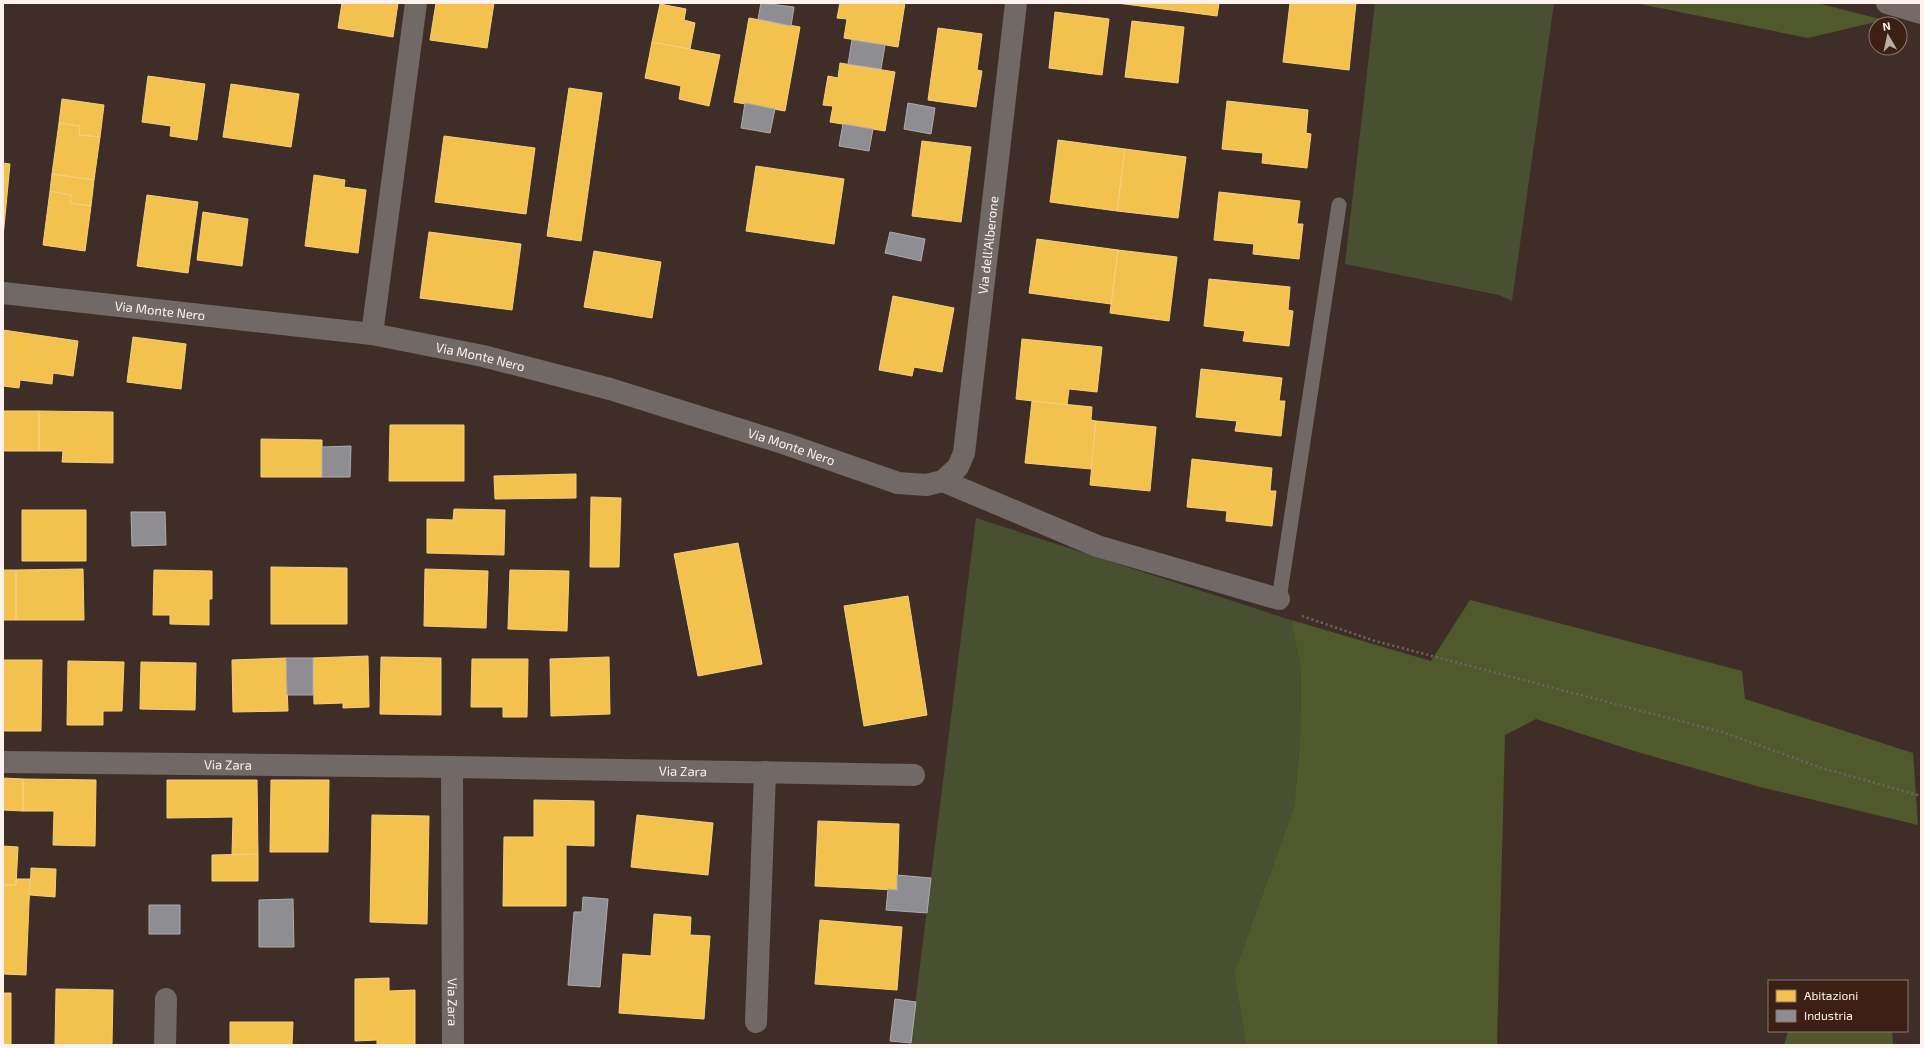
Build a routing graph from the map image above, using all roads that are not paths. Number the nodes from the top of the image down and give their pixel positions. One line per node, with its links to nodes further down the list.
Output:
1 (416, 3): 7 (street)
2 (1016, 3): 8 (street, Via dell'Alberone)
3 (1887, 3): 4 (street)
4 (1921, 13)
5 (1339, 205): 9 (lane)
6 (3, 293): 7 (street, Via Monte Nero)
7 (372, 334): 8 (street, Via Monte Nero)
8 (943, 481): 9 (street)
9 (1279, 599)
10 (3, 762): 11 (street, Via Zara)
11 (452, 767): 12 (street, Via Zara); 17 (street, Via Zara)
12 (765, 772): 13 (street, Via Zara); 15 (street)
13 (914, 775)
14 (166, 1000): 16 (street)
15 (756, 1022)
16 (166, 1045)
17 (453, 1045)

